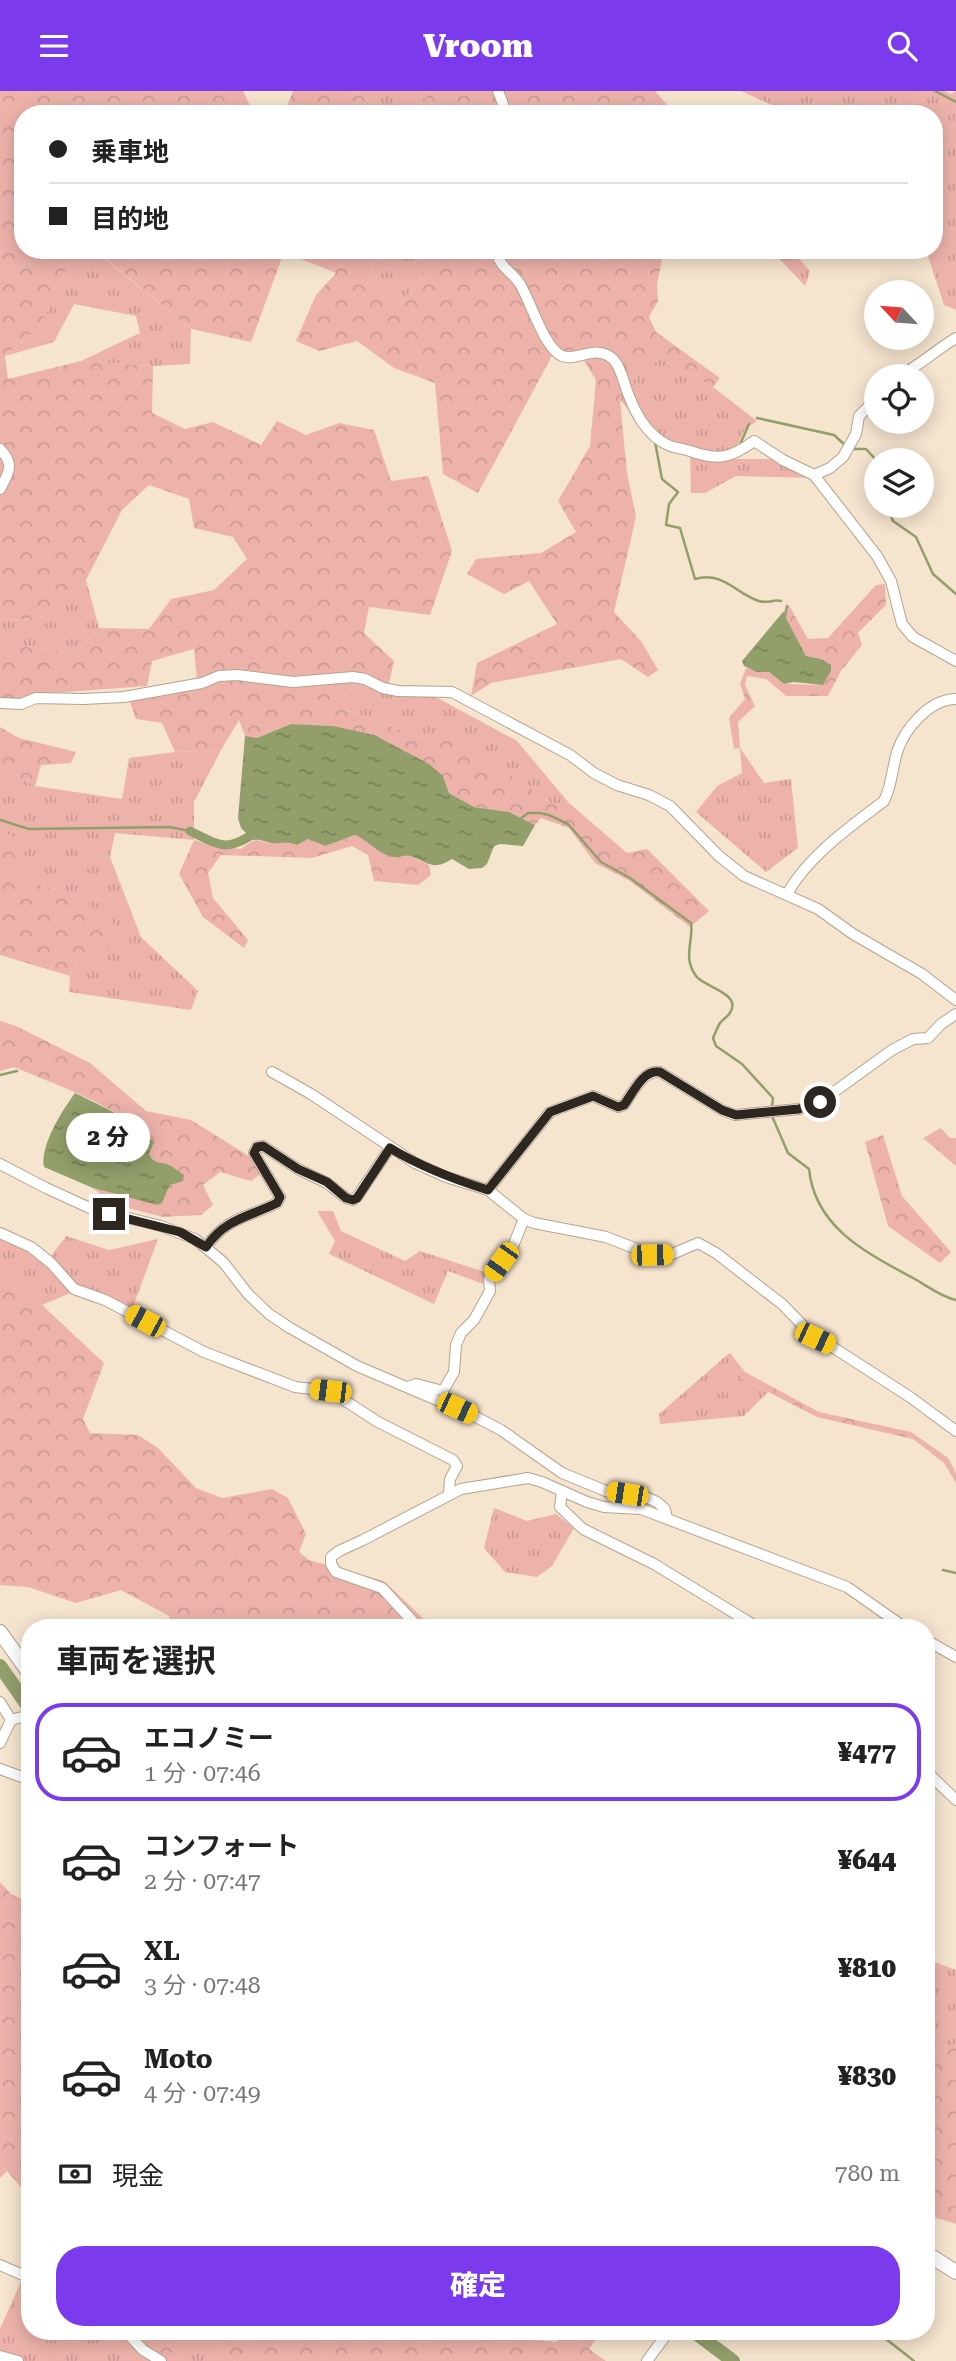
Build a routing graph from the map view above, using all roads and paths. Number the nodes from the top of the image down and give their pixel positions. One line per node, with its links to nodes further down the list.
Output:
1 (500, 259): 6 (street)
2 (956, 338): 3 (street)
3 (920, 364)
4 (864, 411): 6 (street)
5 (0, 449): 7 (street)
6 (814, 475): 8 (street)
7 (0, 489)
8 (956, 661)
9 (956, 699): 11 (street)
10 (0, 703): 11 (street)
11 (787, 894): 12 (street)
12 (956, 1000)
13 (956, 1014): 17 (street)
14 (272, 1072): 15 (street)
15 (390, 1148): 17 (street); 20 (street)
16 (0, 1164): 20 (street)
17 (488, 1190): 18 (street)
18 (524, 1219): 21 (street); 22 (street)
19 (0, 1233): 24 (street)
20 (206, 1247): 21 (street)
21 (406, 1388): 25 (street)
22 (956, 1431)
23 (562, 1491): 24 (street); 25 (street); 27 (street)
24 (449, 1494): 26 (street)
25 (667, 1518): 28 (street)
26 (411, 1619)
27 (744, 1619)
28 (893, 1619)
29 (0, 1632): 32 (main road)
30 (935, 1645): 31 (street)
31 (956, 1657)
32 (21, 1661)
33 (0, 1702): 34 (street)
34 (20, 1717): 35 (street)
35 (0, 1743)
36 (0, 1769): 37 (street)
37 (21, 1777)
38 (935, 1780): 39 (street)
39 (956, 1800)
40 (935, 2259): 42 (main road)
41 (0, 2265): 43 (street)
42 (956, 2272)
43 (21, 2274)
44 (134, 2340): 48 (street)
45 (663, 2340): 49 (street)
46 (0, 2355): 47 (street)
47 (19, 2361)
48 (161, 2361)
49 (647, 2361)

